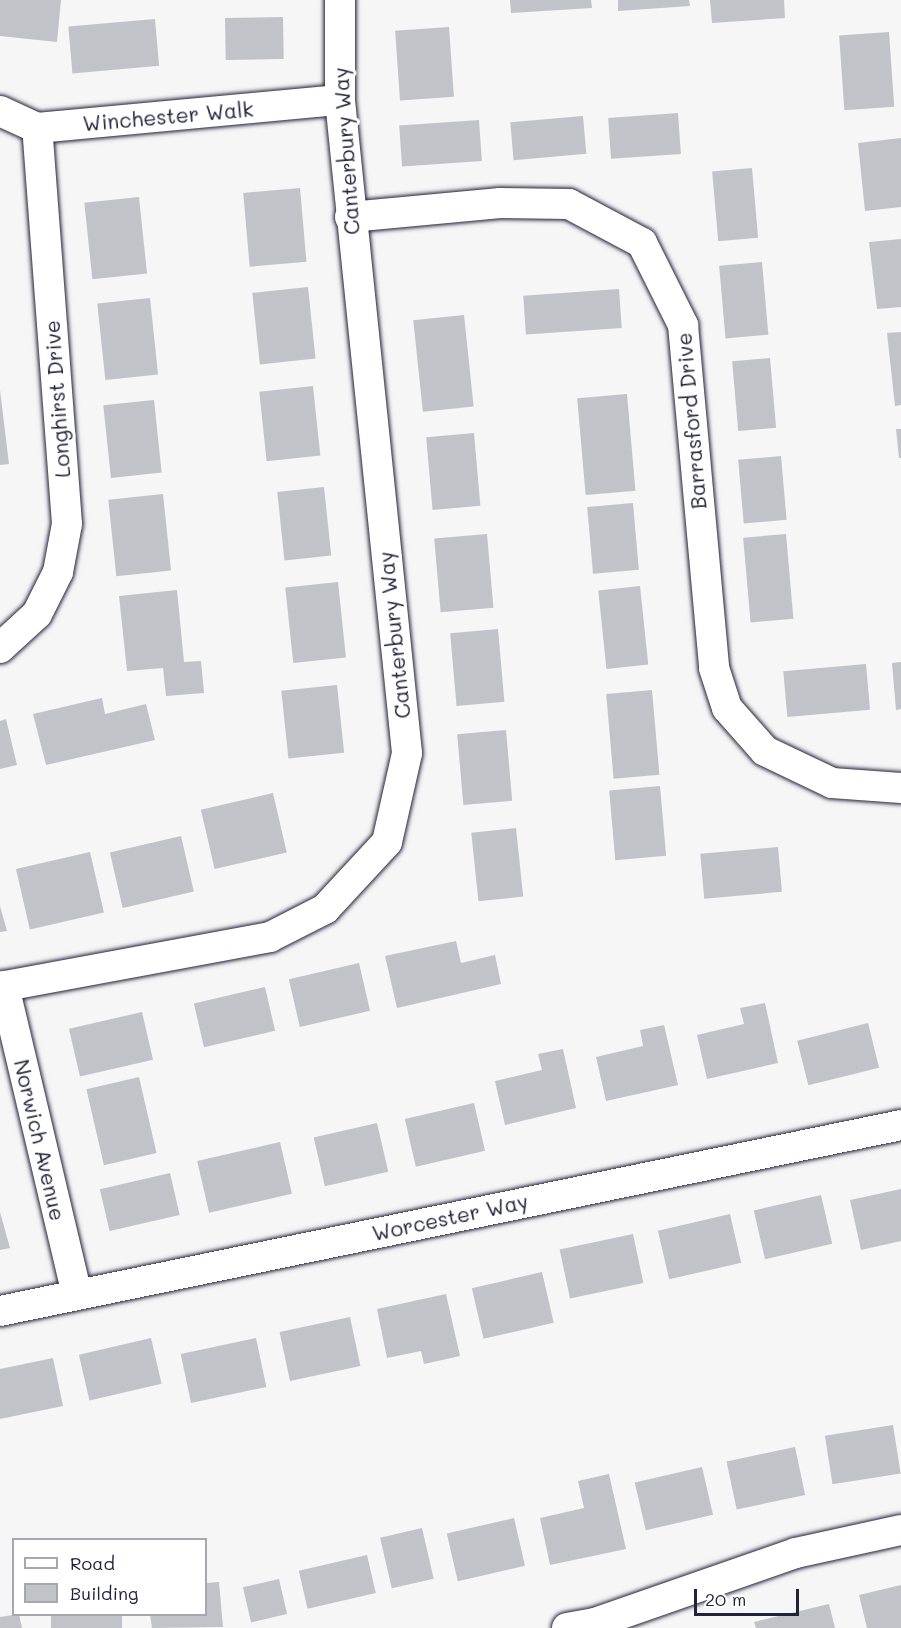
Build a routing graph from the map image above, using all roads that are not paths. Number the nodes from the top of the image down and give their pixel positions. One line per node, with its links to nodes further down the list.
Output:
1 (340, 0): 2 (street, Canterbury Way)
2 (340, 100): 4 (street, Winchester Walk); 5 (street, Canterbury Way)
3 (0, 111): 4 (street, Winchester Walk)
4 (37, 128): 6 (street, Longhirst Drive)
5 (350, 217): 7 (street, Barrasford Drive); 8 (street, Canterbury Way)
6 (0, 648)
7 (901, 788)
8 (2, 987): 10 (street, Norwich Avenue)
9 (901, 1125): 10 (street, Worcester Way)
10 (77, 1294): 11 (street, Worcester Way)
11 (0, 1311)
12 (901, 1530): 13 (street)
13 (567, 1628)

